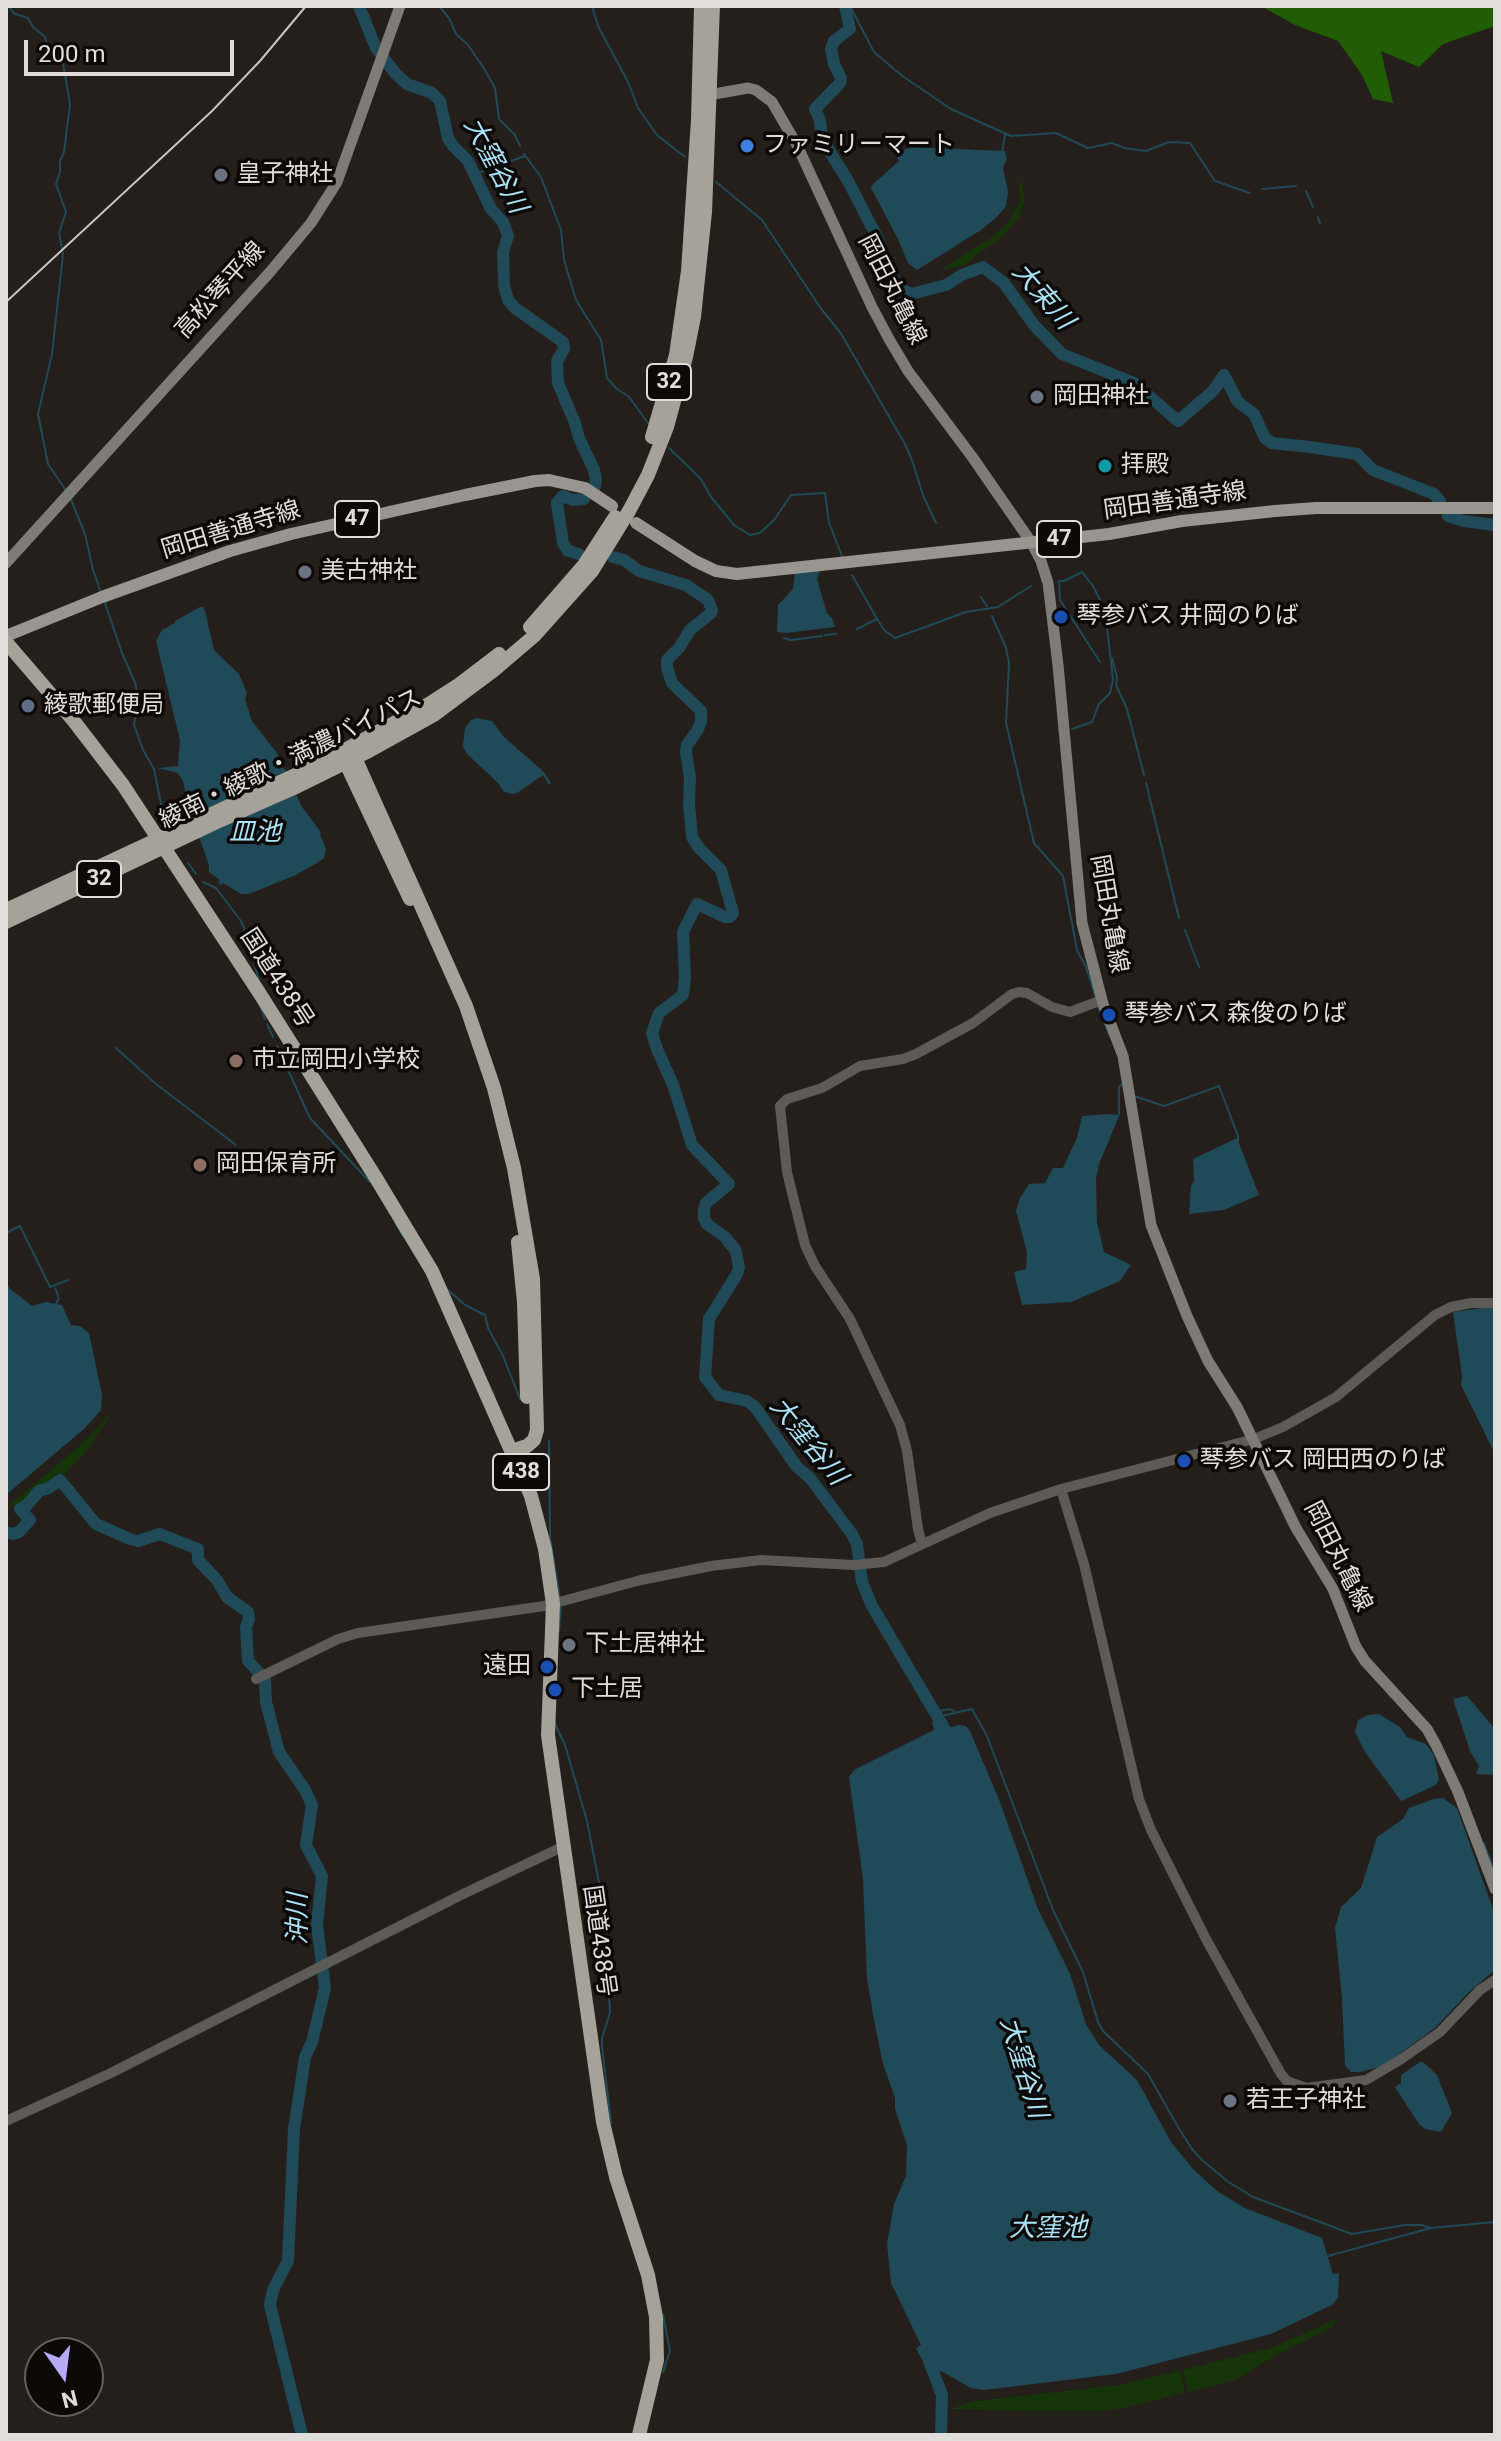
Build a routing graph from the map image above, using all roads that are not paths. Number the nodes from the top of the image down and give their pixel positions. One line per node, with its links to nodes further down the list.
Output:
1 (400, 6): 9 (main road, 高松琴平線)
2 (701, 6): 4 (highway, 綾南・綾歌・満濃バイパス / 32)
3 (713, 6): 4 (highway, 綾南・綾歌・満濃バイパス / 32)
4 (704, 96): 8 (main road, 岡田丸亀線); 11 (highway, 綾南・綾歌・満濃バイパス / 32)
5 (612, 506): 10 (main road, 岡田善通寺線 / 47)
6 (1495, 508): 8 (main road, 岡田善通寺線 / 47)
7 (636, 523): 8 (main road, 岡田善通寺線 / 47)
8 (1031, 542): 15 (main road, 岡田丸亀線)
9 (6, 563)
10 (6, 639): 12 (highway, 国道438号 / 438)
11 (348, 755): 12 (highway, 綾南・綾歌・満濃バイパス / 32); 18 (highway, 438)
12 (160, 844): 13 (highway, 綾南・綾歌・満濃バイパス / 32); 14 (highway, 綾南・綾歌・満濃バイパス / 32); 18 (highway, 国道438号 / 438)
13 (6, 910)
14 (6, 922)
15 (1099, 1002): 17 (main road, 岡田丸亀線); 20 (street)
16 (1495, 1303): 17 (street)
17 (1254, 1439): 19 (street); 24 (main road, 岡田丸亀線)
18 (512, 1451): 21 (highway, 国道438号 / 438)
19 (1061, 1489): 20 (street); 25 (street)
20 (922, 1544): 21 (street)
21 (558, 1603): 22 (street); 23 (highway, 国道438号 / 438)
22 (260, 1677)
23 (562, 1847): 26 (street); 27 (highway, 国道438号 / 438)
24 (1495, 1889)
25 (1495, 1980)
26 (6, 2121)
27 (639, 2435)

